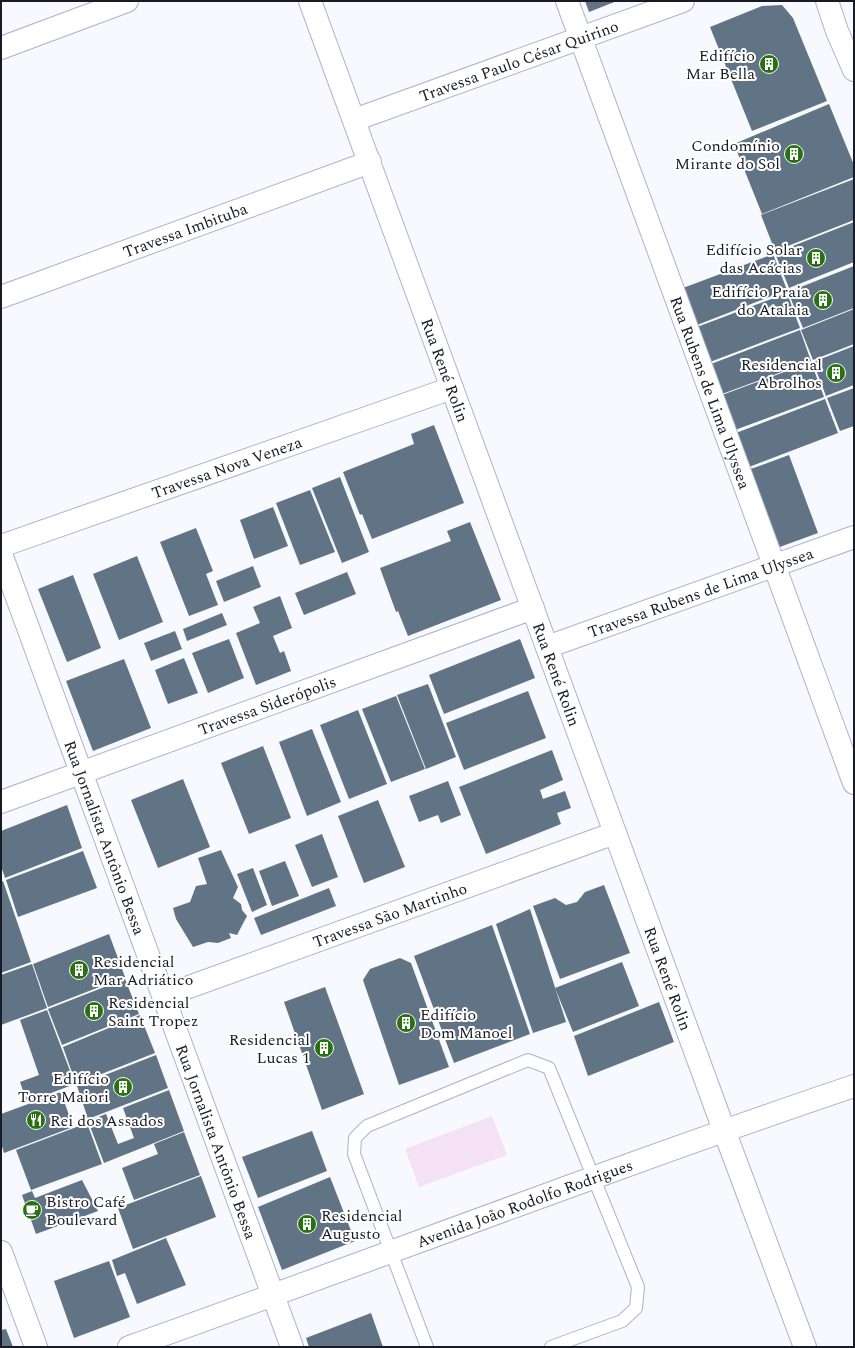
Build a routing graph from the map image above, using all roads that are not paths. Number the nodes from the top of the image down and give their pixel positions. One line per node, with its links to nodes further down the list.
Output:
1 (127, 1): 7 (street)
2 (310, 1): 9 (street, Rua René Rolin)
3 (567, 1): 6 (street, Rua Rubens de Lima Ulyssea)
4 (683, 1): 6 (street, Travessa Paulo César Quirino)
5 (827, 1): 8 (street)
6 (581, 38): 9 (street, Travessa Paulo César Quirino); 16 (street, Rua Rubens de Lima Ulyssea)
7 (1, 48)
8 (854, 70)
9 (354, 120): 10 (street, Rua René Rolin)
10 (370, 162): 11 (street, Travessa Imbituba); 12 (street, Rua René Rolin)
11 (1, 297)
12 (452, 388): 14 (street, Travessa Nova Veneza); 17 (street, Rua René Rolin)
13 (854, 537): 16 (street, Travessa Rubens de Lima Ulyssea)
14 (1, 546)
15 (1, 554): 19 (street, Rua Jornalista Antônio Bessa)
16 (774, 566): 18 (street, Travessa Rubens de Lima Ulyssea); 20 (street, Rua Rubens de Lima Ulyssea)
17 (533, 608): 18 (street, Rua René Rolin); 19 (street, Travessa Siderópolis)
18 (548, 647): 22 (street, Rua René Rolin)
19 (82, 774): 21 (street, Travessa Siderópolis); 23 (street, Rua Jornalista Antônio Bessa)
20 (854, 783)
21 (1, 802)
22 (615, 833): 23 (street, Travessa São Martinho); 25 (street, Rua René Rolin)
23 (164, 996): 29 (street, Rua Jornalista Antônio Bessa)
24 (854, 1086): 25 (street, Avenida João Rodolfo Rodrigues)
25 (724, 1130): 26 (street, Avenida João Rodolfo Rodrigues); 35 (street, Rua René Rolin)
26 (593, 1178): 28 (street, Avenida João Rodolfo Rodrigues); 28 (lane); 34 (lane)
27 (1, 1252): 30 (street)
28 (391, 1253): 29 (street, Avenida João Rodolfo Rodrigues); 33 (lane)
29 (273, 1296): 31 (street, Avenida João Rodolfo Rodrigues); 32 (street, Rua Jornalista Antônio Bessa)
30 (36, 1347)
31 (129, 1347)
32 (292, 1347)
33 (427, 1347)
34 (550, 1347)
35 (805, 1347)

